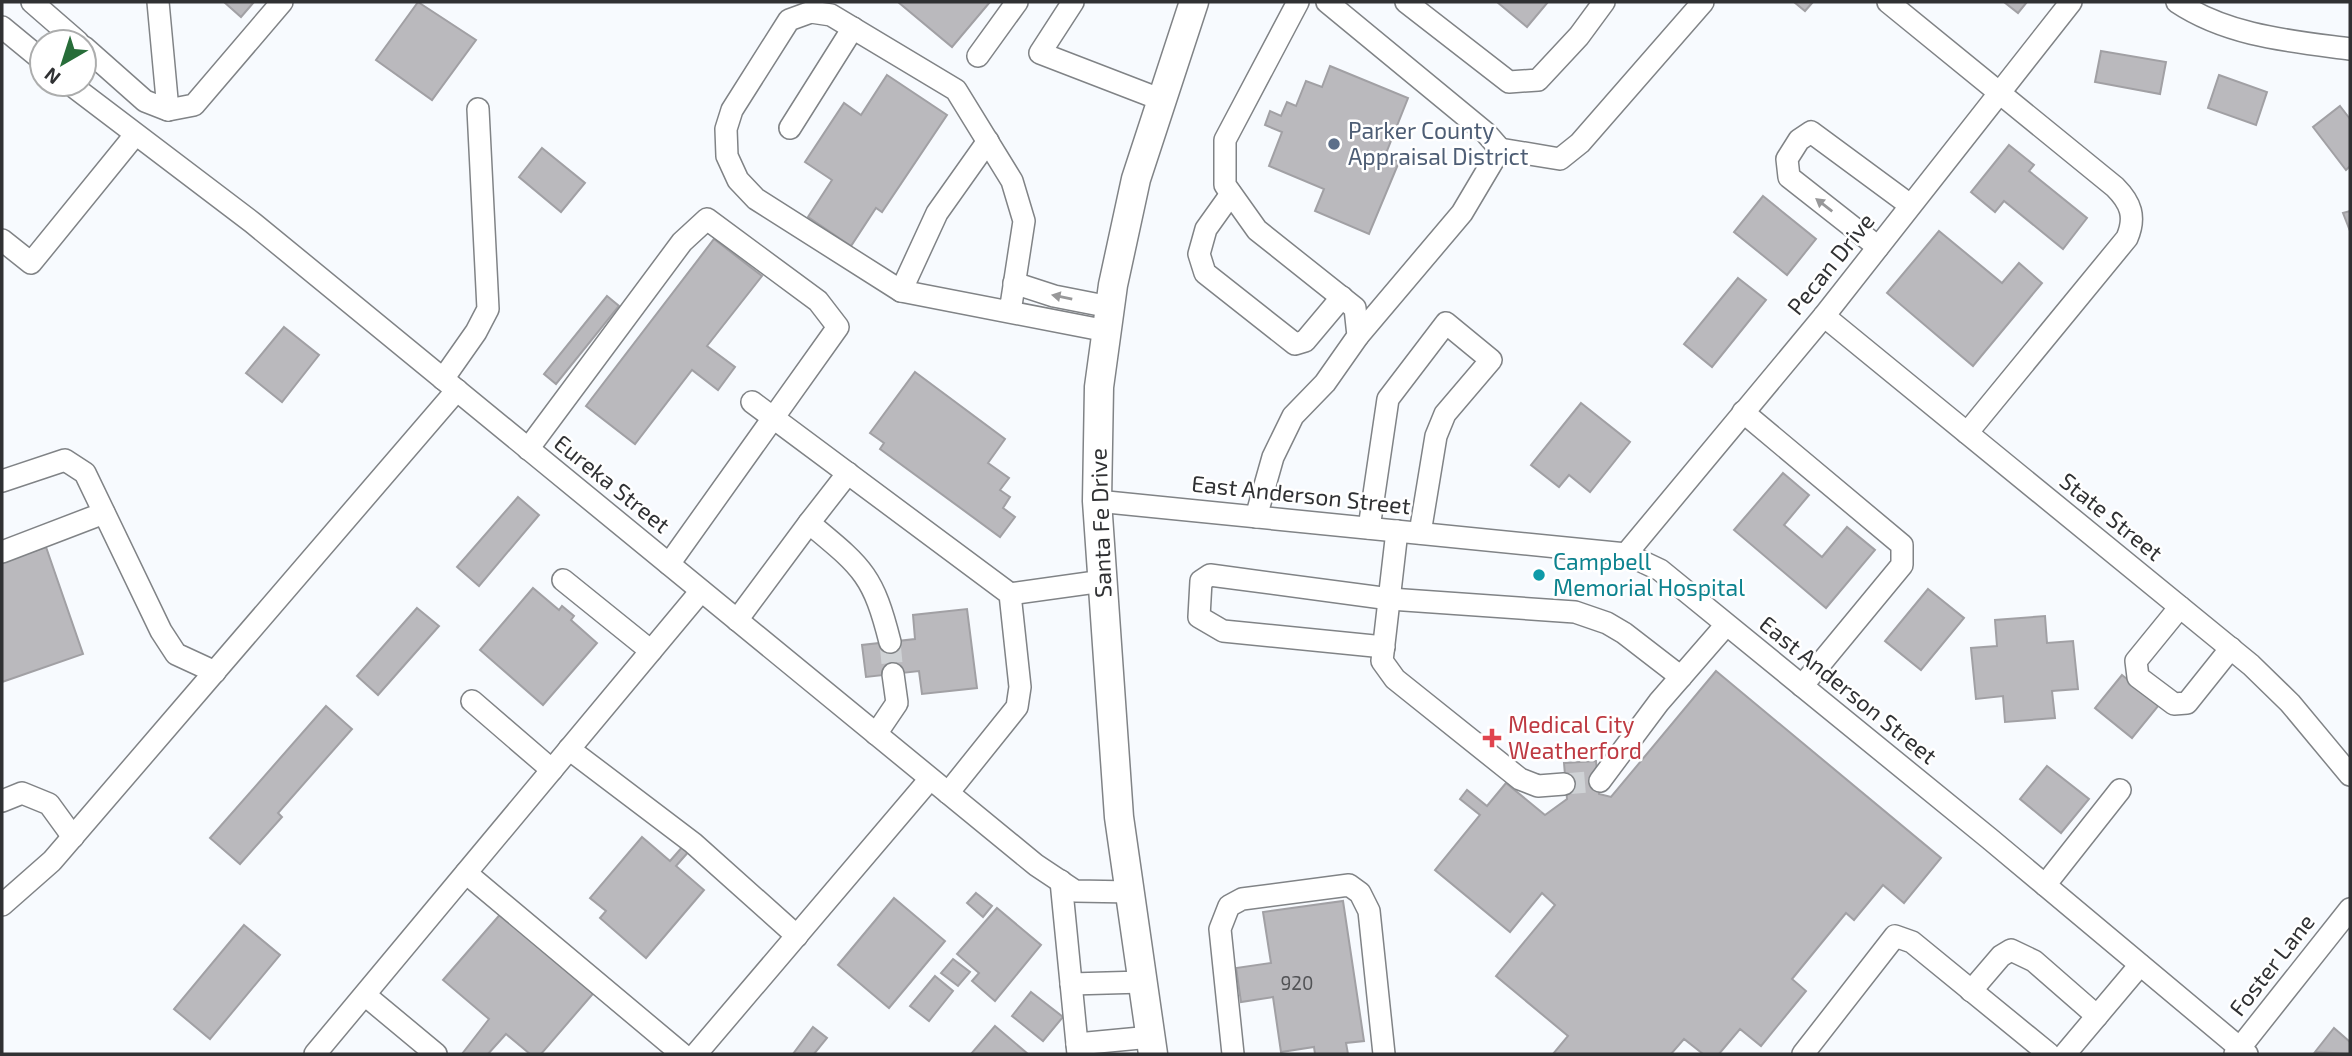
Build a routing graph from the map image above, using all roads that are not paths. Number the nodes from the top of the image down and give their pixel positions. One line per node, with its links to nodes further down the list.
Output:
1 (32, 2): 16 (street)
2 (158, 2): 26 (street)
3 (282, 2): 26 (street)
4 (1017, 2): 20 (street)
5 (1073, 2): 24 (street)
6 (1192, 2): 24 (main road, Santa Fe Drive)
7 (1298, 2): 31 (street)
8 (1327, 2): 30 (street)
9 (1406, 2): 10 (street)
10 (1604, 2)
11 (1703, 2): 30 (street)
12 (1888, 2): 22 (street)
13 (2071, 2): 22 (street, Pecan Drive)
14 (2177, 2): 19 (street)
15 (2, 27): 18 (street)
16 (62, 28)
17 (853, 28): 27 (street); 29 (street); 36 (street)
18 (28, 48)
19 (2350, 49)
20 (978, 56)
21 (98, 59): 26 (street)
22 (2000, 92): 32 (street, Pecan Drive); 46 (street)
23 (88, 98): 28 (street, Eureka Street)
24 (1162, 100): 40 (main road, Santa Fe Drive)
25 (478, 109): 42 (street)
26 (168, 110)
27 (790, 128)
28 (135, 135): 33 (street); 42 (street, Eureka Street)
29 (988, 141): 35 (street); 36 (street)
30 (1500, 149): 41 (street)
31 (1231, 194): 37 (street); 37 (street)
32 (1910, 205): 34 (street, Pecan Drive); 34 (street, one-way to 32)
33 (2, 240)
34 (1878, 247): 39 (street, Pecan Drive)
35 (1014, 283): 38 (street); 40 (street, one-way to 35)
36 (901, 291): 38 (street)
37 (1342, 297): 41 (street)
38 (1010, 312): 40 (street)
39 (1824, 316): 44 (street, Pecan Drive); 46 (street, State Street)
40 (1108, 319): 50 (main road, Santa Fe Drive)
41 (1358, 336): 52 (street)
42 (450, 384): 47 (street, Eureka Street); 72 (street)
43 (752, 402): 45 (street)
44 (1743, 412): 58 (street, Pecan Drive); 75 (street)
45 (774, 418): 47 (street); 48 (street); 59 (street)
46 (1967, 432): 65 (street, State Street)
47 (528, 449): 59 (street, Eureka Street)
48 (848, 473): 53 (street); 63 (street)
49 (2, 481): 51 (street)
50 (1097, 501): 52 (street, East Anderson Street); 61 (main road, Santa Fe Drive)
51 (104, 513): 57 (street); 72 (street)
52 (1256, 517): 54 (street, East Anderson Street)
53 (809, 523): 66 (street); 68 (street)
54 (1369, 528): 55 (street, East Anderson Street); 56 (street)
55 (1397, 531): 56 (street, East Anderson Street); 64 (street)
56 (1420, 533): 58 (street, East Anderson Street)
57 (2, 552)
58 (1626, 554): 67 (street, East Anderson Street)
59 (669, 564): 62 (street, Eureka Street)
60 (563, 580): 71 (street)
61 (1102, 581): 63 (street); 91 (main road, Santa Fe Drive)
62 (701, 591): 66 (street, Eureka Street); 71 (street)
63 (1010, 594): 85 (street)
64 (1390, 599): 69 (street); 69 (street); 74 (street)
65 (2180, 607): 70 (street, State Street); 70 (street)
66 (737, 620): 77 (street, Eureka Street)
67 (1726, 625): 74 (street); 75 (street, East Anderson Street)
68 (890, 642)
69 (1384, 647): 83 (street)
70 (2231, 648): 80 (street, State Street)
71 (651, 651): 78 (street)
72 (215, 672): 87 (street)
73 (893, 674): 77 (street)
74 (1681, 677): 82 (street)
75 (1802, 686): 90 (street, East Anderson Street)
76 (472, 701): 79 (street)
77 (876, 734): 81 (street, Eureka Street)
78 (569, 749): 79 (street); 94 (street)
79 (552, 771): 88 (street)
80 (2350, 775)
81 (930, 779): 85 (street, Eureka Street); 94 (street)
82 (1600, 781)
83 (1564, 784)
84 (2120, 790): 90 (street)
85 (948, 793): 89 (street, Eureka Street)
86 (2, 801): 87 (street)
87 (73, 837): 92 (street)
88 (466, 873): 99 (street); 106 (street)
89 (1061, 881): 91 (street, Eureka Street); 97 (street)
90 (2045, 885): 95 (street, East Anderson Street)
91 (1132, 892): 96 (main road, Santa Fe Drive)
92 (2, 905)
93 (2350, 909): 104 (street, Foster Lane)
94 (797, 936): 107 (street)
95 (2140, 965): 100 (street); 104 (street, East Anderson Street)
96 (1143, 982): 97 (street); 101 (main road, Santa Fe Drive)
97 (1071, 984): 102 (street)
98 (1971, 991): 100 (street); 110 (street); 111 (street)
99 (365, 995): 103 (street); 105 (street)
100 (2097, 1016): 112 (street)
101 (1152, 1045): 102 (street)
102 (1078, 1049)
103 (326, 1050)
104 (2240, 1052)
105 (436, 1054)
106 (682, 1054)
107 (696, 1054)
108 (1233, 1054): 109 (street)
109 (1384, 1054)
110 (1803, 1054)
111 (2049, 1054)
112 (2065, 1054)

